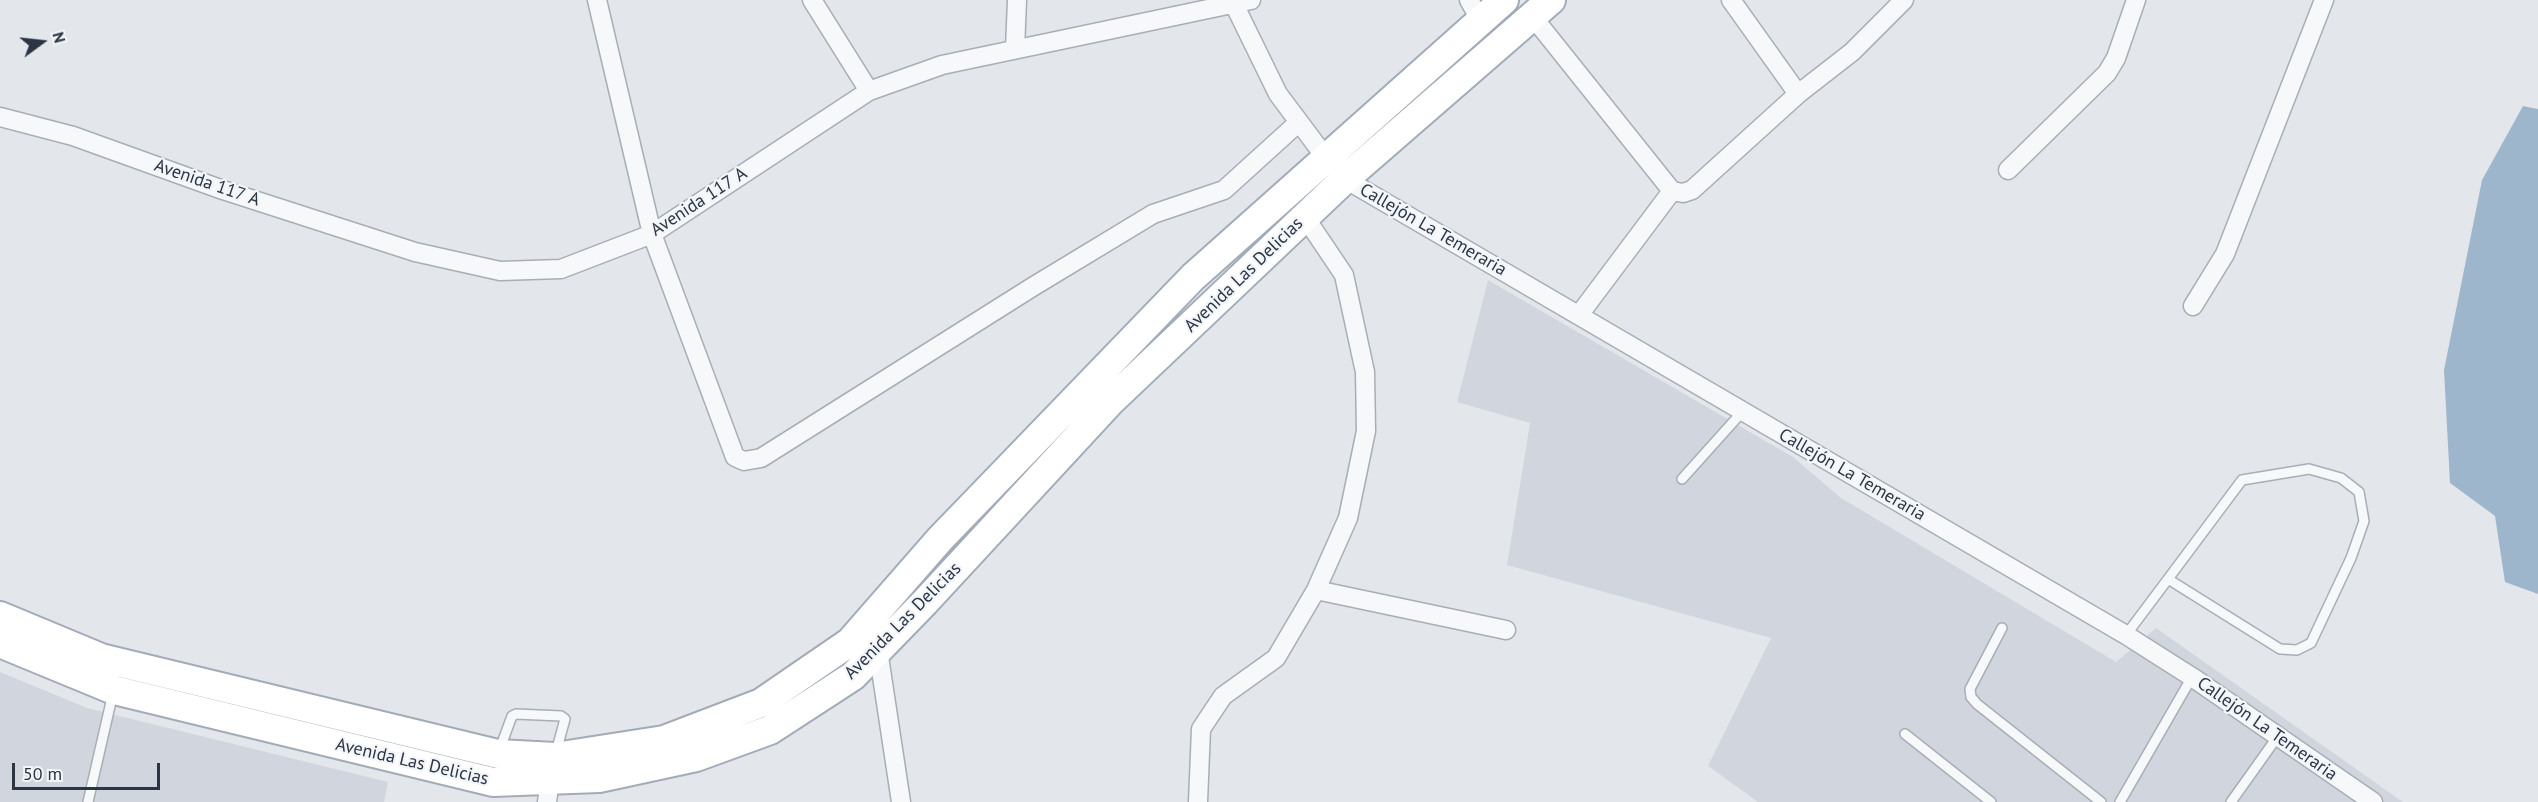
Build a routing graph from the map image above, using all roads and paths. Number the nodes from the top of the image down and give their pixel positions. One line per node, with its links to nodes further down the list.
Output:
1 (597, 0): 21 (street)
2 (812, 0): 13 (street)
3 (1017, 0): 12 (street)
4 (1504, 0): 11 (main road, Avenida Las Delicias)
5 (1731, 0): 14 (street)
6 (1904, 0): 14 (street)
7 (2136, 0): 18 (street)
8 (2324, 0): 22 (street)
9 (1242, 2): 12 (street, Avenida 117 A); 16 (street)
10 (1542, 8): 17 (main road, Avenida Las Delicias); 19 (street)
11 (1474, 10): 17 (main road, Avenida Las Delicias)
12 (1015, 49): 13 (street, Avenida 117 A)
13 (869, 91): 21 (street, Avenida 117 A)
14 (1798, 94): 19 (street)
15 (0, 117): 21 (street, Avenida 117 A)
16 (1299, 122): 17 (street); 21 (street)
17 (1336, 168): 20 (main road, Avenida Las Delicias); 23 (street, Callejón La Temeraria); 39 (main road, Avenida Las Delicias)
18 (2008, 170)
19 (1672, 191): 23 (street)
20 (1305, 217): 27 (street); 33 (main road, Avenida Las Delicias)
21 (652, 234)
22 (2193, 306)
23 (1579, 315): 24 (street, Callejón La Temeraria)
24 (1743, 411): 25 (lane); 31 (street, Callejón La Temeraria)
25 (1682, 479)
26 (2168, 579): 26 (lane); 31 (lane)
27 (1316, 590): 30 (street); 42 (street)
28 (0, 616): 38 (main road, Avenida Las Delicias)
29 (2002, 628): 44 (lane)
30 (1506, 630)
31 (2126, 635): 34 (street, Callejón La Temeraria)
32 (0, 643): 35 (main road, Avenida Las Delicias)
33 (878, 650): 39 (main road, Avenida Las Delicias); 41 (street)
34 (2192, 677): 37 (street, Callejón La Temeraria); 45 (lane)
35 (114, 690): 39 (main road, Avenida Las Delicias); 40 (lane)
36 (1905, 734): 43 (lane)
37 (2277, 736): 46 (lane); 47 (street, Callejón La Temeraria)
38 (498, 754): 39 (main road, Avenida Las Delicias); 39 (lane)
39 (551, 779)
40 (88, 802)
41 (901, 802)
42 (1198, 802)
43 (1991, 802)
44 (2102, 802)
45 (2120, 802)
46 (2231, 802)
47 (2373, 802)

